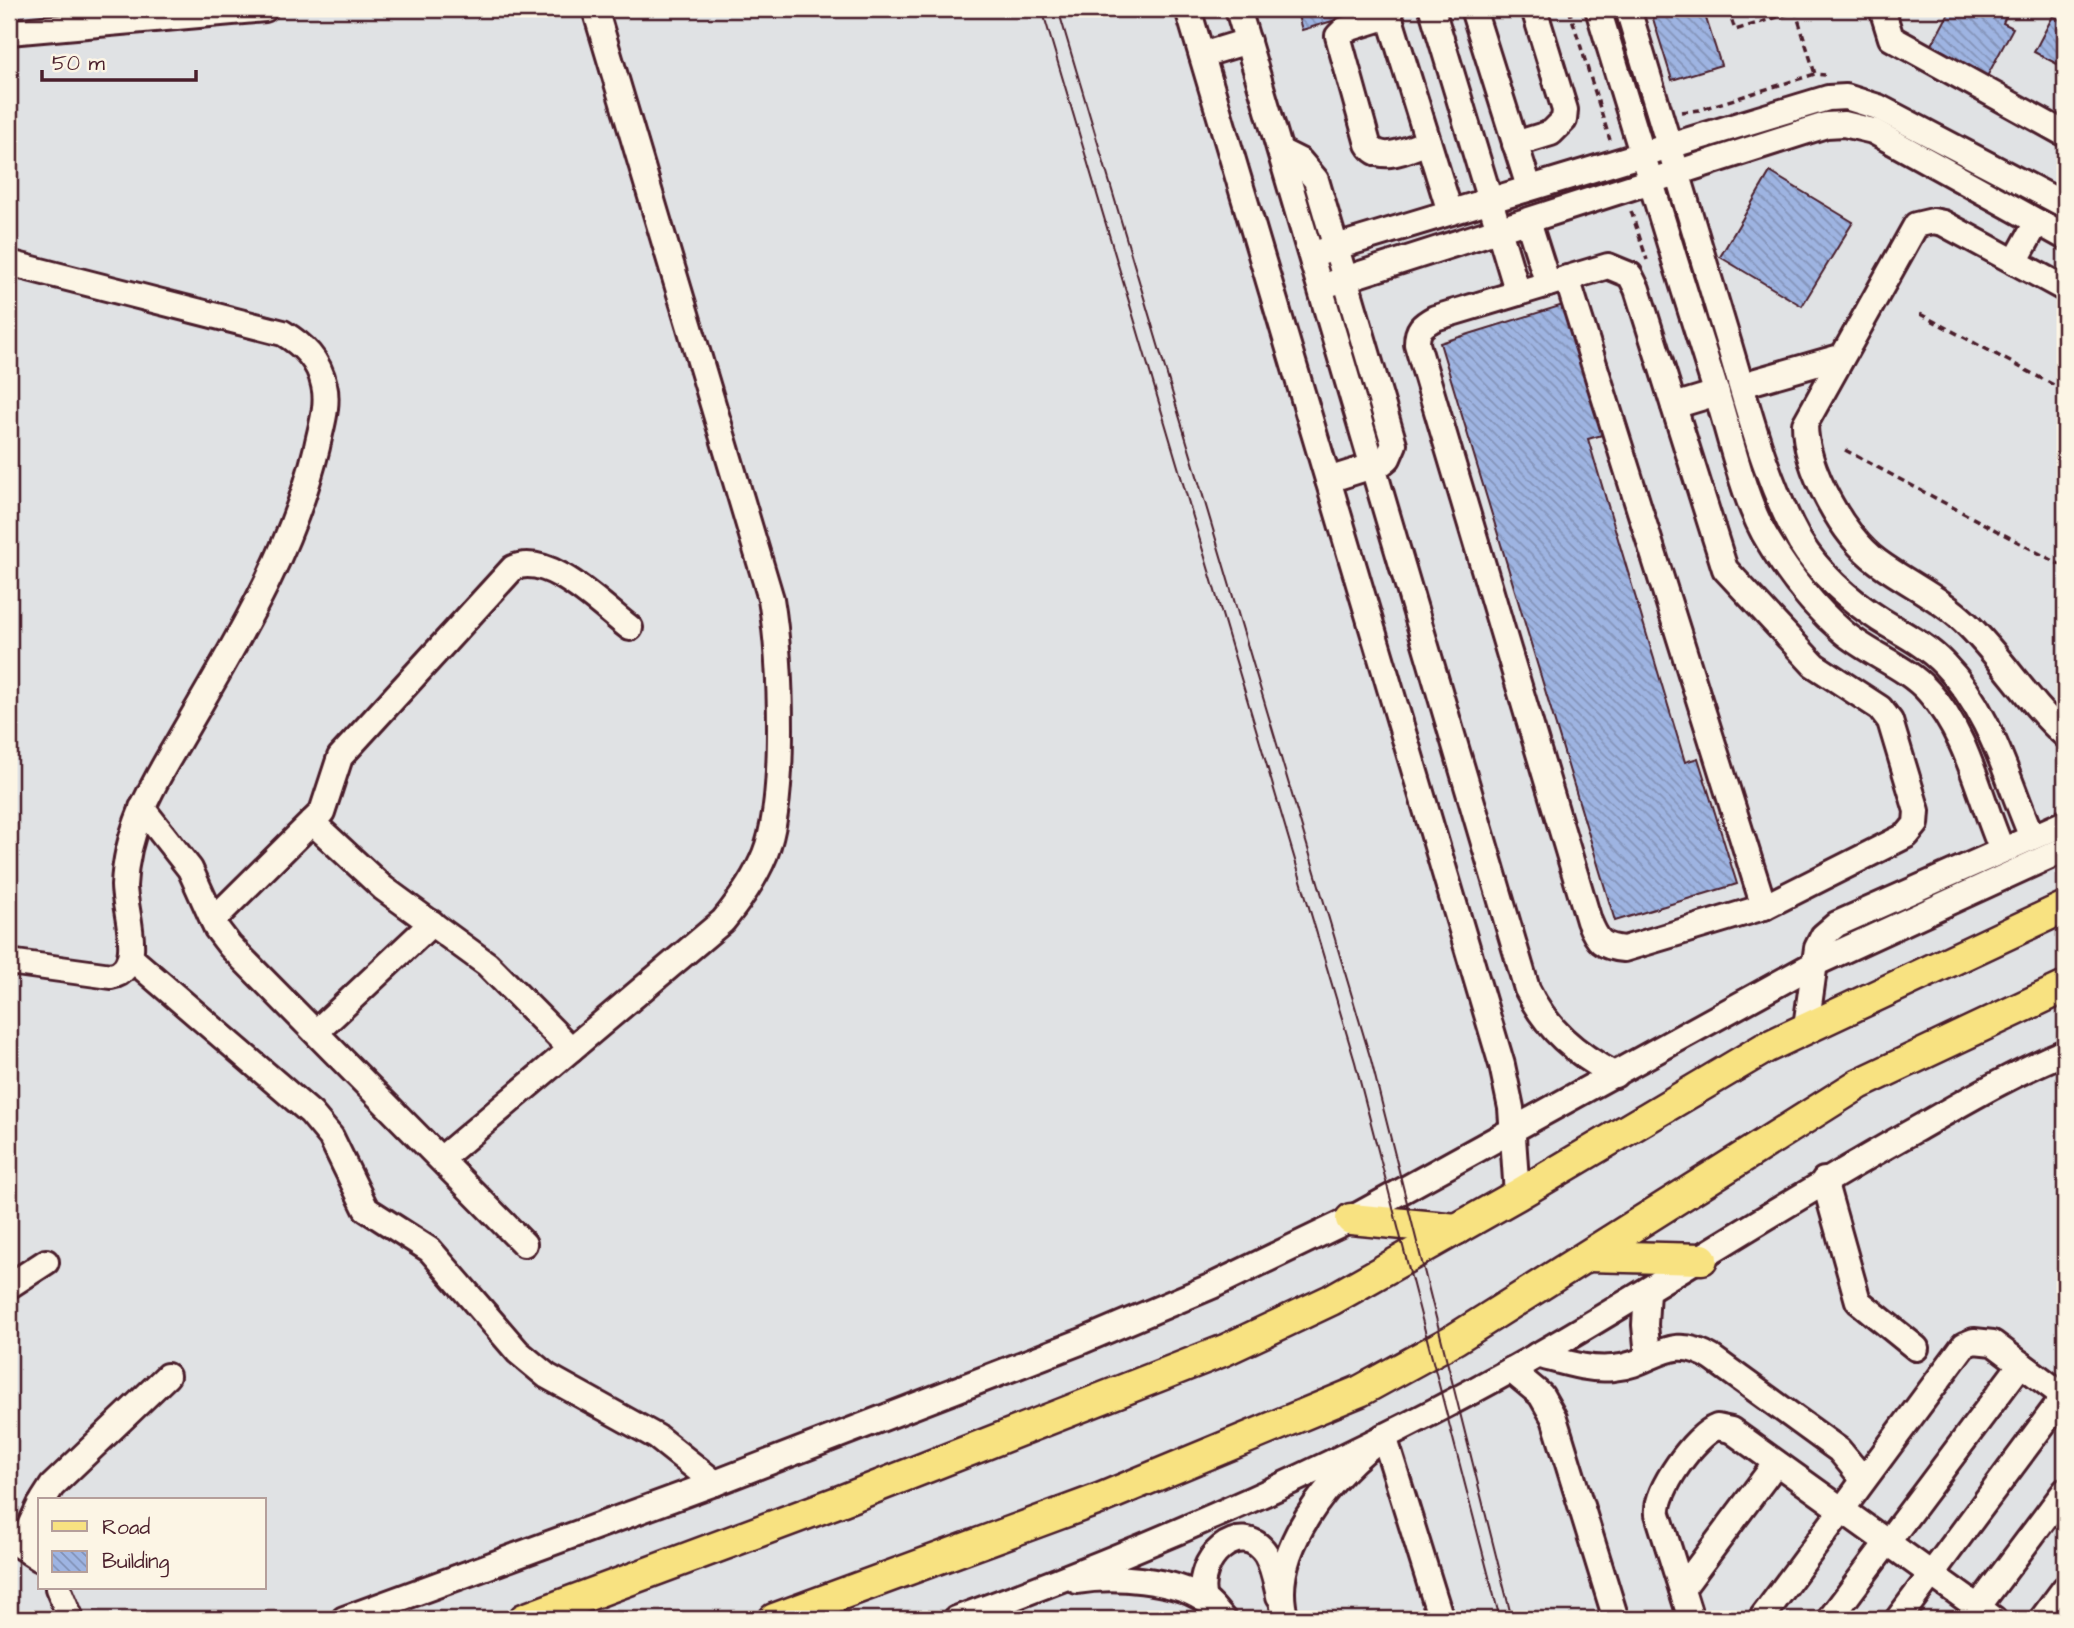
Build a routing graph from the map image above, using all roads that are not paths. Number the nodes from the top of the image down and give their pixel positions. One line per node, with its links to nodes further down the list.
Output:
1 (265, 9): 12 (street)
2 (595, 9): 63 (street)
3 (1188, 9): 14 (street)
4 (1238, 9): 13 (street)
5 (1432, 9): 23 (street)
6 (1473, 9): 17 (street)
7 (1534, 9): 17 (street)
8 (1598, 9): 19 (street)
9 (1628, 9): 18 (street)
10 (1882, 9): 15 (street)
11 (1388, 12): 16 (street); 16 (street)
12 (9, 32)
13 (1248, 41): 14 (street); 30 (street)
14 (1202, 55): 42 (street)
15 (2065, 134)
16 (1428, 142): 25 (street)
17 (1515, 144): 22 (street)
18 (1669, 144): 19 (street); 20 (street); 24 (street)
19 (1642, 153): 21 (street); 22 (street)
20 (1677, 173): 21 (street); 27 (street); 38 (street)
21 (1650, 181): 26 (street); 39 (street)
22 (1529, 187): 23 (street)
23 (1490, 199): 25 (street); 28 (street)
24 (2065, 205)
25 (1450, 212): 30 (street)
26 (1528, 220): 28 (street); 33 (street)
27 (2037, 222): 29 (street); 31 (street)
28 (1499, 230): 34 (street); 36 (street)
29 (2065, 237)
30 (1324, 250): 34 (street)
31 (2015, 262): 35 (street); 37 (street)
32 (9, 264): 47 (street)
33 (1557, 281): 36 (street); 40 (street); 53 (street)
34 (1334, 283): 41 (street)
35 (2065, 289)
36 (1518, 293): 53 (street)
37 (1840, 357): 38 (street); 46 (street)
38 (1742, 385): 44 (street)
39 (1717, 393): 40 (street); 45 (street)
40 (1674, 406): 53 (street)
41 (1375, 466): 42 (street); 65 (street)
42 (1328, 480): 66 (street)
43 (630, 628): 48 (street)
44 (1956, 678): 45 (street); 50 (street)
45 (1936, 700): 52 (street)
46 (2065, 735)
47 (142, 808): 55 (street); 57 (street)
48 (312, 822): 55 (street); 56 (street)
49 (2065, 823): 50 (street)
50 (2032, 837): 52 (street)
51 (2065, 849): 59 (street)
52 (2002, 850): 59 (street)
53 (1764, 907)
54 (2065, 907): 61 (main road)
55 (213, 920): 62 (street)
56 (432, 923): 62 (street); 63 (street)
57 (131, 958): 58 (street); 88 (street)
58 (9, 962)
59 (1814, 964): 61 (street); 65 (street)
60 (2065, 987): 73 (main road)
61 (1806, 1027): 69 (main road)
62 (316, 1032): 67 (street)
63 (571, 1049): 67 (street)
64 (2065, 1052): 68 (street)
65 (1615, 1075): 66 (street)
66 (1514, 1130): 69 (street); 70 (street)
67 (441, 1159): 72 (street)
68 (1824, 1181): 74 (street); 78 (street)
69 (1517, 1195): 71 (main road)
70 (1351, 1219): 71 (main road); 88 (street)
71 (1457, 1229): 105 (main road)
72 (524, 1244)
73 (1588, 1256): 74 (main road); 106 (main road)
74 (1702, 1259): 77 (street)
75 (46, 1262): 76 (street)
76 (9, 1286)
77 (1647, 1291): 79 (street); 80 (street)
78 (1920, 1343)
79 (1537, 1356): 80 (street); 82 (street)
80 (1648, 1356): 87 (street)
81 (2021, 1364): 84 (street); 87 (street); 93 (street)
82 (1511, 1370): 85 (street); 110 (street)
83 (167, 1376): 90 (street)
84 (2065, 1397): 95 (street)
85 (1384, 1436): 96 (street); 101 (street); 109 (street)
86 (1776, 1463): 92 (street); 98 (street); 98 (street)
87 (1863, 1479): 92 (street)
88 (715, 1483): 104 (street)
89 (2065, 1491): 102 (street)
90 (44, 1498)
91 (38, 1510): 94 (street)
92 (1840, 1510): 93 (street); 112 (street)
93 (1887, 1543): 95 (street); 113 (street)
94 (23, 1547)
95 (1932, 1574): 102 (street); 114 (street)
96 (1042, 1587): 100 (street); 107 (street)
97 (2065, 1588): 115 (street)
98 (1682, 1589): 111 (street)
99 (59, 1590): 103 (street)
100 (1203, 1599): 101 (street); 108 (street)
101 (1284, 1611)
102 (1980, 1615)
103 (71, 1619)
104 (344, 1619)
105 (524, 1619)
106 (774, 1619)
107 (956, 1619)
108 (1223, 1619)
109 (1441, 1619)
110 (1616, 1619)
111 (1691, 1619)
112 (1761, 1619)
113 (1830, 1619)
114 (1898, 1619)
115 (2042, 1619)

